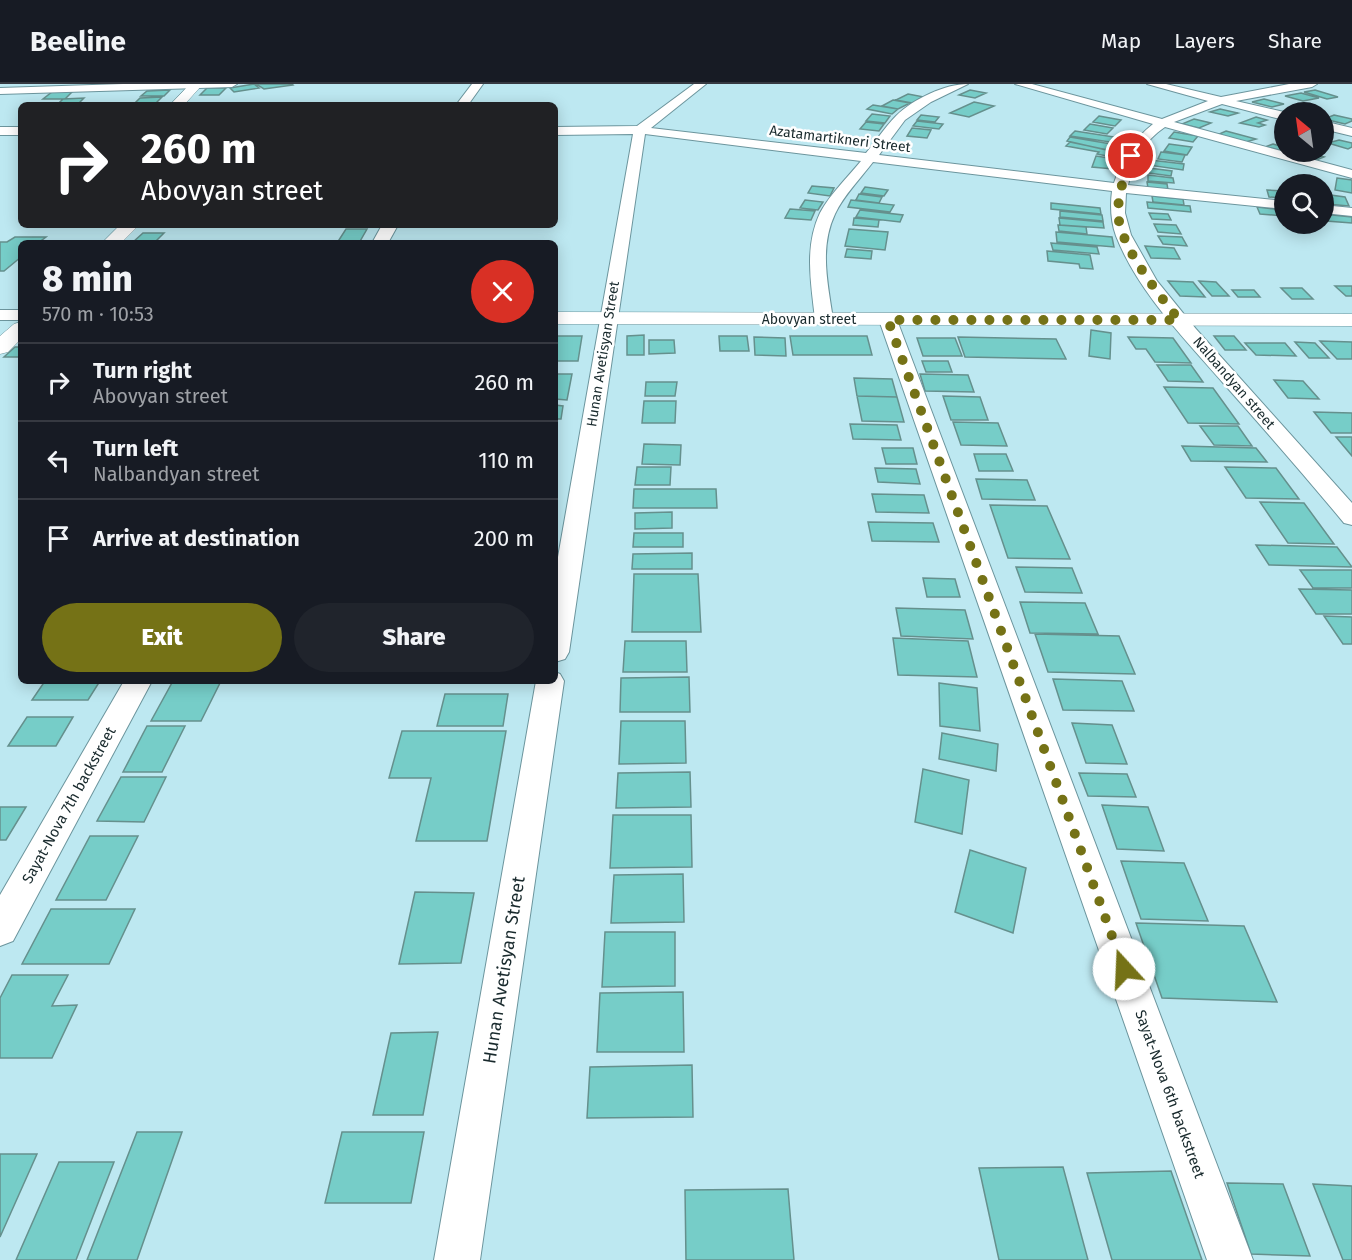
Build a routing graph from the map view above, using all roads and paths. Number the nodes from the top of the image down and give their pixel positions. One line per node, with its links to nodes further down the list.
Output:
1 (232, 84): 8 (street)
2 (478, 84): 13 (street)
3 (701, 84): 17 (street)
4 (963, 84): 22 (street)
5 (1020, 84): 15 (street)
6 (1152, 84): 11 (street)
7 (1312, 84): 9 (street, Nalbandyan street)
8 (197, 85): 10 (street); 12 (main road)
9 (1289, 85): 11 (street, Nalbandyan street)
10 (0, 91)
11 (1223, 101): 14 (street); 15 (street, Nalbandyan street)
12 (180, 102)
13 (464, 102)
14 (1274, 114)
15 (1164, 123): 23 (street); 24 (street, Nalbandyan street)
16 (1334, 128): 21 (street)
17 (640, 130): 20 (street, Azatamartikneri Street); 22 (street, Azatamartikneri Street); 33 (street, Hunan Avetisyan Street)
18 (0, 131): 19 (street)
19 (18, 131)
20 (558, 131)
21 (1352, 132)
22 (868, 158): 24 (street, Azatamartikneri Street); 34 (street)
23 (1352, 174)
24 (1121, 188): 25 (street, Azatamartikneri Street); 36 (street, Nalbandyan street)
25 (1274, 204)
26 (1334, 210): 27 (street)
27 (1352, 212)
28 (127, 228): 29 (main road)
29 (114, 240)
30 (0, 315): 31 (street)
31 (18, 315)
32 (558, 318): 33 (main road, Abovyan street)
33 (609, 318): 34 (main road, Abovyan street); 43 (street, Hunan Avetisyan Street)
34 (824, 319): 35 (main road, Abovyan street)
35 (888, 320): 36 (main road, Abovyan street); 48 (street, Sayat-Nova 6th backstreet)
36 (1179, 320): 37 (main road, Abovyan street); 40 (street, Nalbandyan street)
37 (1352, 320)
38 (18, 331): 39 (main road)
39 (0, 347)
40 (1327, 488): 41 (street); 42 (street, Nalbandyan street)
41 (1352, 488)
42 (1352, 518)
43 (558, 633)
44 (136, 684): 46 (street, Sayat-Nova 7th backstreet)
45 (550, 684): 47 (street, Hunan Avetisyan Street)
46 (0, 929)
47 (457, 1260)
48 (1230, 1260)

